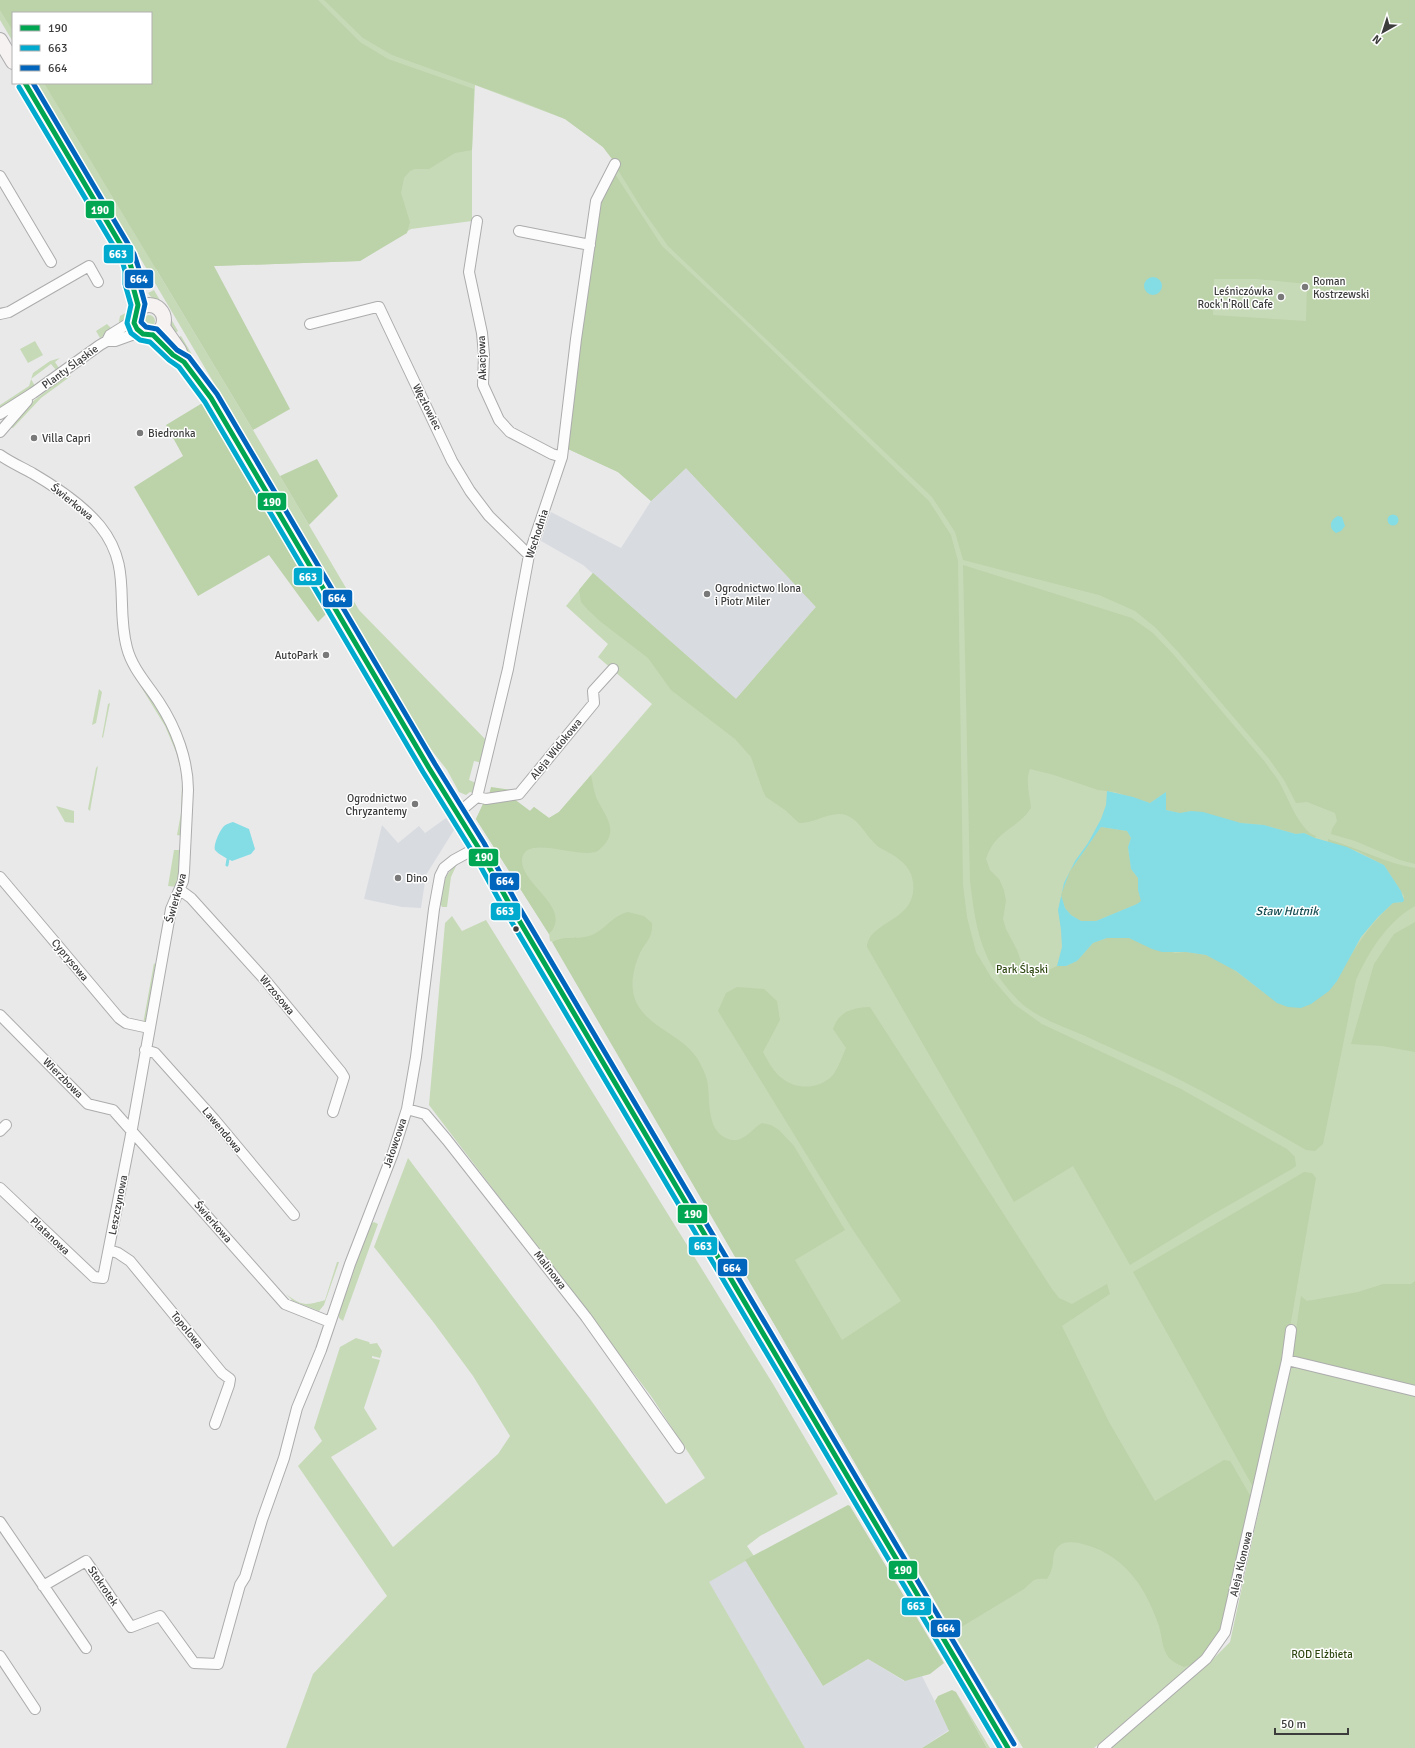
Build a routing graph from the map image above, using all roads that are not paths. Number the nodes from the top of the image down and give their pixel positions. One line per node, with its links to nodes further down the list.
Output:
1 (0, 40): 2 (street)
2 (12, 60)
3 (27, 84): 10 (street)
4 (615, 164): 8 (street, Wschodnia)
5 (0, 176): 9 (street)
6 (477, 221): 20 (street, Akacjowa)
7 (519, 230): 8 (street)
8 (590, 244): 20 (street, Wschodnia)
9 (52, 262)
10 (132, 270): 12 (street); 15 (street)
11 (98, 282): 13 (street)
12 (151, 304): 15 (street); 15 (street)
13 (0, 314)
14 (310, 324): 21 (street, Węzłowiec)
15 (145, 325): 16 (street, Planty Śląskie); 24 (street)
16 (33, 393): 17 (street); 18 (street)
17 (0, 414)
18 (0, 432)
19 (0, 455): 27 (street, Świerkowa)
20 (562, 457): 21 (street, Wschodnia)
21 (529, 556): 23 (street, Wschodnia)
22 (613, 669): 23 (street, Aleja Widokowa)
23 (477, 797): 24 (street)
24 (458, 813): 25 (street)
25 (478, 847): 31 (street, Jałowcowa); 50 (street)
26 (0, 877): 29 (street, Cyprysowa)
27 (180, 890): 29 (street, Świerkowa); 32 (street, Wrzosowa)
28 (0, 1015): 33 (street, Wierzbowa)
29 (149, 1028): 30 (street, Świerkowa)
30 (145, 1050): 33 (street, Świerkowa); 35 (street, Lawendowa)
31 (407, 1109): 38 (street, Jałowcowa); 43 (street, Malinowa)
32 (333, 1112)
33 (131, 1131): 36 (street, Leszczynowa); 38 (street, Świerkowa)
34 (0, 1188): 37 (street, Platanowa)
35 (294, 1215)
36 (109, 1250): 37 (street, Leszczynowa); 42 (street, Topolowa)
37 (103, 1278)
38 (330, 1322): 46 (street, Jałowcowa)
39 (1291, 1330): 40 (street, Aleja Klonowa)
40 (1288, 1360): 41 (street); 51 (street, Aleja Klonowa)
41 (1415, 1391)
42 (215, 1424)
43 (679, 1448)
44 (0, 1522): 45 (street)
45 (43, 1586): 46 (street, Stokrotek); 47 (street)
46 (160, 1616)
47 (86, 1648)
48 (0, 1656): 49 (street)
49 (35, 1709)
50 (1008, 1748)
51 (1103, 1748)

